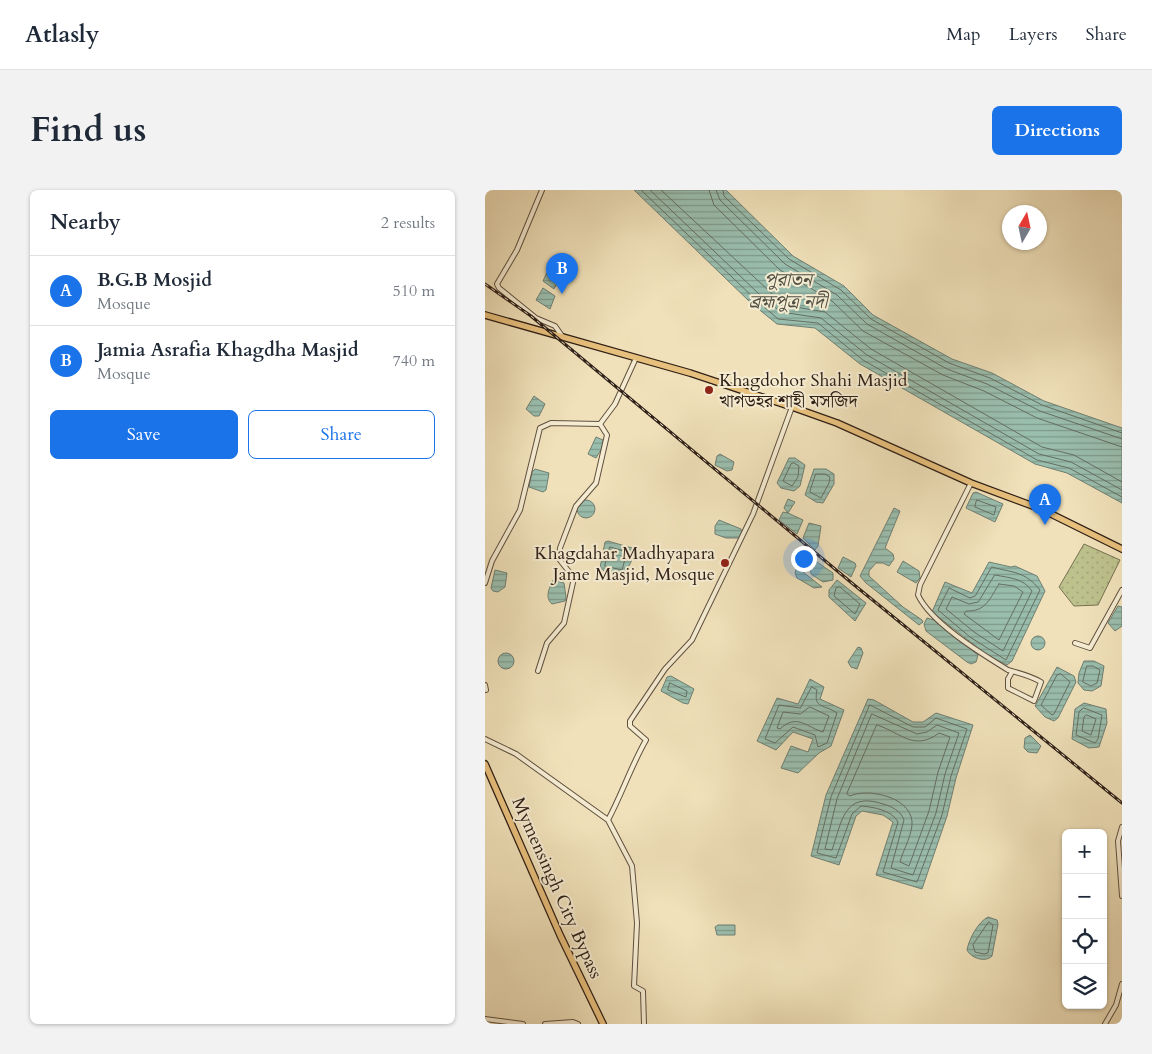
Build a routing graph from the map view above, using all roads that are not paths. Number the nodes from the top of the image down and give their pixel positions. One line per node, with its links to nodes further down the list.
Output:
1 (542, 190): 3 (street)
2 (485, 314): 3 (highway)
3 (562, 336): 4 (highway)
4 (636, 358): 5 (highway); 6 (street)
5 (792, 407): 7 (highway); 16 (street)
6 (600, 424): 9 (street); 12 (street)
7 (971, 483): 8 (highway); 13 (street)
8 (1122, 549)
9 (485, 583)
10 (1122, 590): 11 (street)
11 (1075, 643)
12 (539, 671)
13 (1012, 672): 13 (street)
14 (485, 739): 16 (street)
15 (485, 764): 24 (highway, Mymensingh City Bypass)
16 (608, 820): 25 (street)
17 (1122, 827): 18 (street)
18 (1122, 896)
19 (1122, 984): 26 (street)
20 (485, 1020): 21 (street)
21 (523, 1024)
22 (545, 1024): 23 (street)
23 (578, 1024)
24 (603, 1024)
25 (644, 1024)
26 (1105, 1024)

